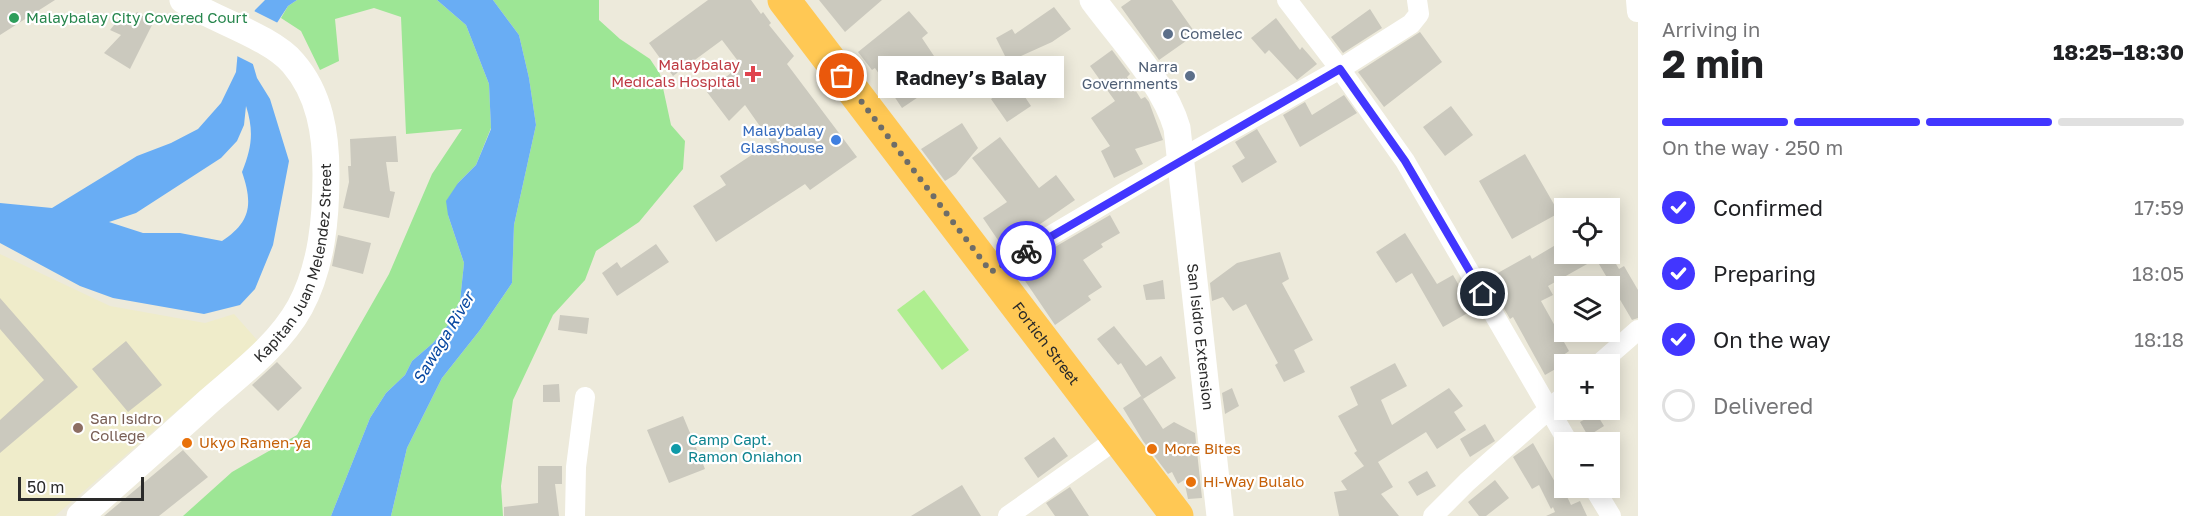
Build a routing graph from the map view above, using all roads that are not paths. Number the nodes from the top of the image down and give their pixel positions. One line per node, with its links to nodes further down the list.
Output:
1 (183, 0): 17 (main road, Kapitan Juan Melendez Street)
2 (784, 0): 8 (highway, Fortich Street)
3 (1093, 0): 7 (main road, San Isidro Extension)
4 (1287, 0): 6 (street)
5 (1418, 7): 6 (street)
6 (1340, 69): 7 (street); 13 (street)
7 (1182, 158): 8 (street); 21 (main road, San Isidro Extension)
8 (991, 272): 15 (highway, Fortich Street)
9 (1638, 330): 10 (street)
10 (1610, 354)
11 (585, 397): 18 (street)
12 (1554, 405): 13 (street)
13 (1548, 410): 14 (street); 22 (street)
14 (1562, 432)
15 (1118, 438): 19 (street); 20 (highway, Fortich Street)
16 (1600, 498): 23 (street)
17 (80, 516)
18 (575, 516)
19 (1008, 516)
20 (1177, 516)
21 (1220, 516)
22 (1433, 516)
23 (1611, 516)

